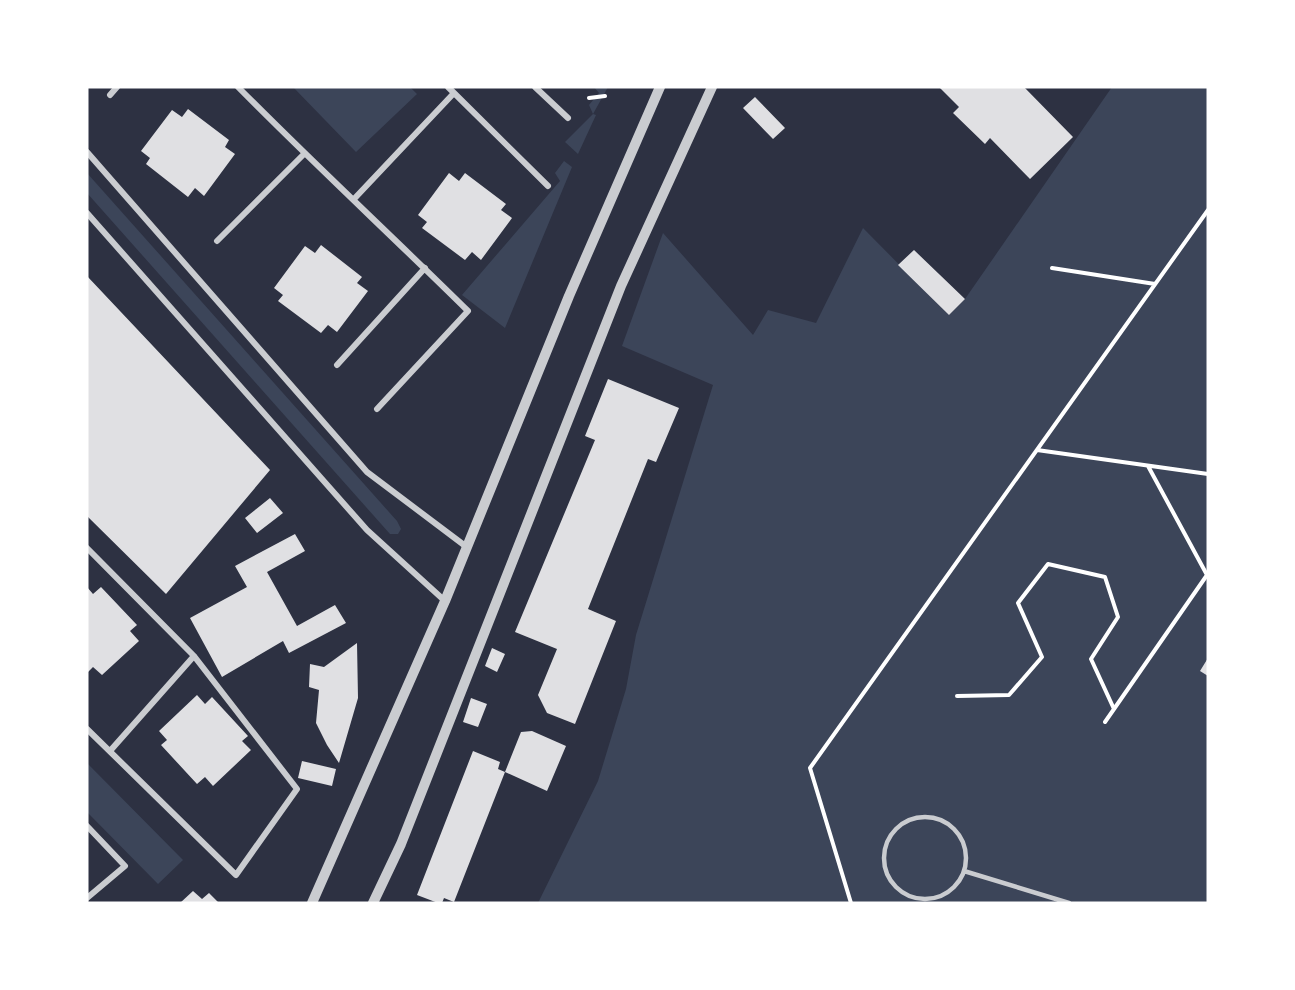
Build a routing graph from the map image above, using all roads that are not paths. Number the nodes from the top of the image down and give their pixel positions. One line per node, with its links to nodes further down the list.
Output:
1 (117, 87): 8 (street)
2 (238, 87): 11 (street)
3 (448, 87): 7 (street)
4 (535, 87): 9 (street)
5 (660, 87): 20 (street)
6 (711, 87): 29 (street)
7 (454, 93): 12 (street); 13 (street)
8 (110, 95)
9 (568, 118)
10 (87, 152): 20 (street)
11 (304, 154): 13 (street); 15 (street)
12 (548, 186)
13 (354, 199): 16 (street)
14 (87, 213): 21 (street)
15 (217, 241)
16 (424, 268): 17 (street); 18 (street)
17 (337, 365)
18 (377, 409)
19 (87, 548): 22 (street)
20 (468, 548): 21 (street)
21 (446, 601): 28 (street)
22 (194, 656): 24 (street); 24 (street)
23 (87, 729): 24 (street)
24 (110, 751)
25 (88, 828): 27 (street)
26 (964, 872): 26 (lane); 30 (lane)
27 (87, 898)
28 (312, 903)
29 (373, 903)
30 (1069, 903)

